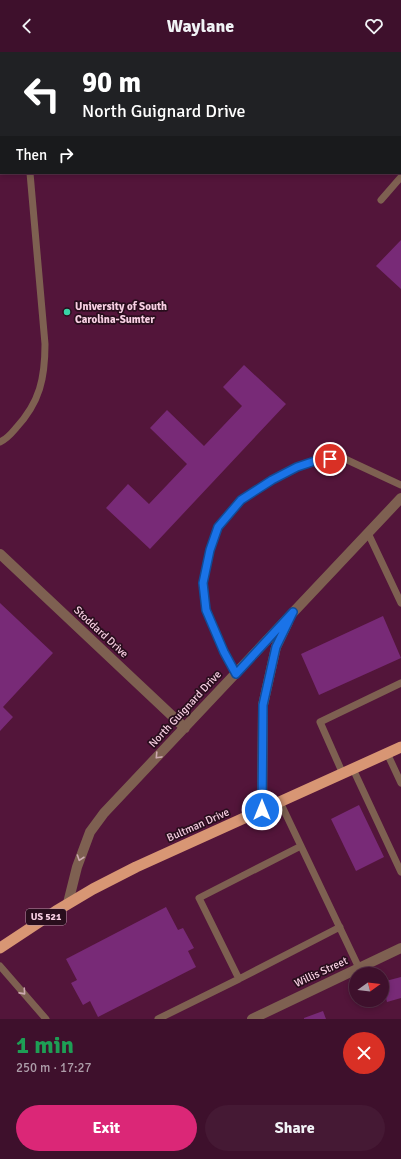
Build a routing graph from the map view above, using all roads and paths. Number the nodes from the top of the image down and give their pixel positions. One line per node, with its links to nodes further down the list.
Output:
1 (30, 174): 4 (lane)
2 (401, 177): 3 (lane)
3 (381, 200)
4 (0, 442)
5 (401, 485): 12 (lane)
6 (401, 498): 7 (street, North Guignard Drive)
7 (368, 533): 9 (lane); 11 (street, North Guignard Drive)
8 (0, 554): 14 (street, Stoddard Drive)
9 (398, 587): 10 (lane)
10 (401, 603)
11 (293, 612): 12 (street, North Guignard Drive); 20 (street)
12 (236, 674): 14 (street, North Guignard Drive)
13 (401, 683): 17 (lane)
14 (185, 728): 23 (street, North Guignard Drive, one-way to 23)
15 (401, 747): 16 (highway, Bultman Drive / US 521)
16 (387, 753): 17 (highway, Bultman Drive / US 521); 18 (lane)
17 (348, 771): 19 (highway, Bultman Drive / US 521); 22 (lane)
18 (401, 784)
19 (280, 802): 20 (highway, Bultman Drive / US 521); 21 (lane)
20 (262, 810): 23 (highway, Bultman Drive / US 521)
21 (301, 846): 24 (lane); 31 (lane)
22 (401, 872)
23 (68, 903): 25 (highway, US 521)
24 (340, 927): 28 (lane); 31 (lane)
25 (0, 948)
26 (401, 948): 29 (street, Willis Street)
27 (0, 966): 32 (lane, one-way to 32)
28 (359, 967)
29 (361, 967)
30 (349, 973): 34 (street, Willis Street)
31 (239, 980): 33 (lane)
32 (46, 1019)
33 (158, 1019)
34 (252, 1019)

